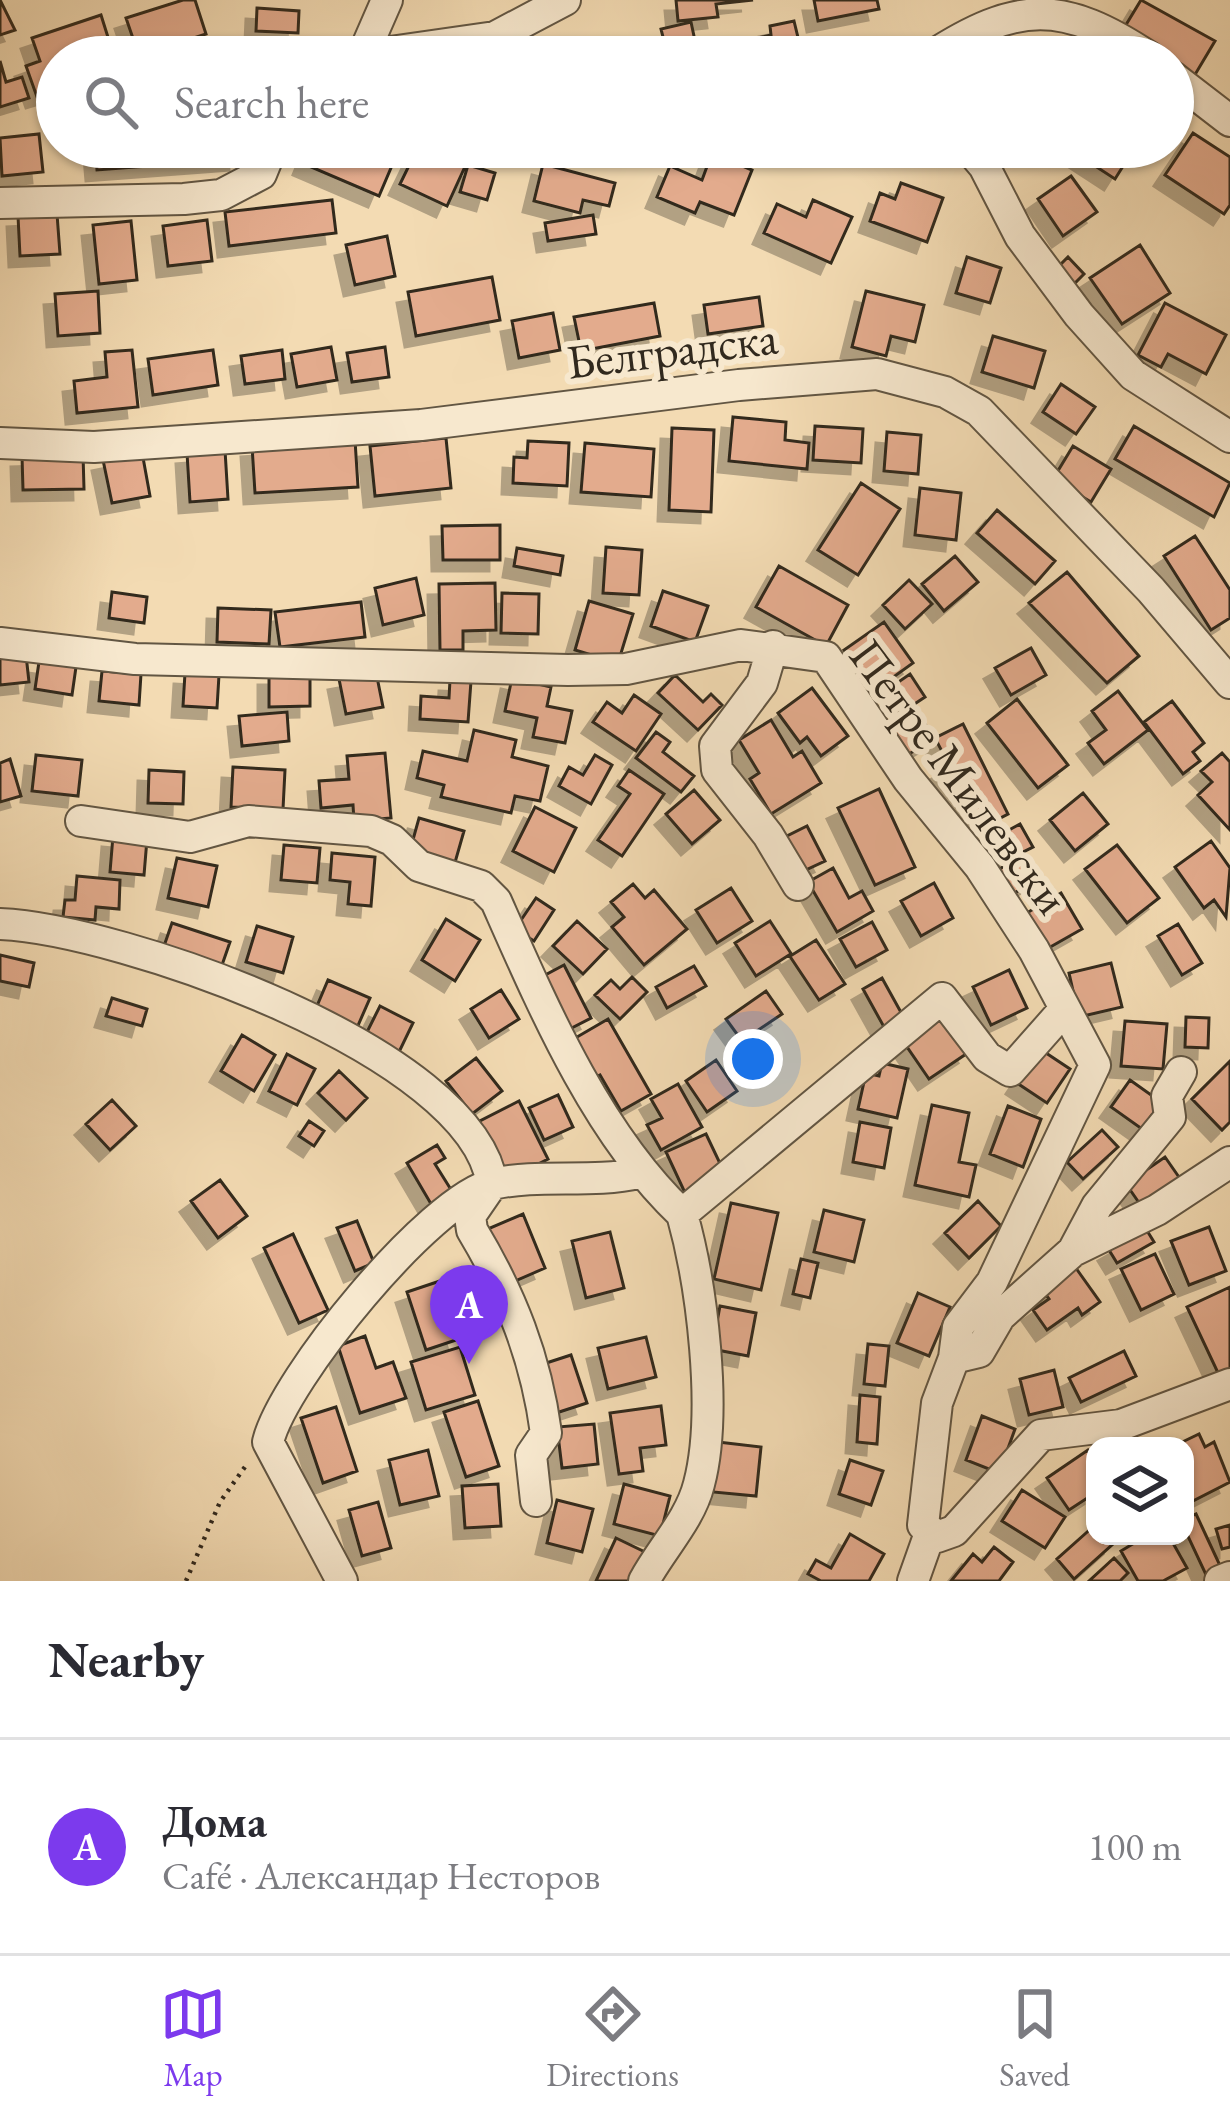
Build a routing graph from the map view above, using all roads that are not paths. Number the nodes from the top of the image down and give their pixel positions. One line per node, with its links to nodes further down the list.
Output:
1 (387, 0): 3 (street)
2 (565, 0): 4 (street)
3 (370, 36)
4 (497, 36)
5 (968, 36): 6 (street)
6 (1119, 36)
7 (1194, 93): 8 (street)
8 (1230, 121)
9 (263, 168): 11 (street)
10 (985, 168): 12 (street)
11 (0, 203)
12 (1230, 437)
13 (0, 443): 16 (street, Белградска)
14 (0, 643): 15 (street, Петре Милевски)
15 (773, 646): 18 (street); 20 (street, Петре Милевски)
16 (1230, 683)
17 (81, 821): 23 (street)
18 (798, 886)
19 (0, 924): 24 (street)
20 (1063, 1011): 25 (street); 27 (street, Петре Милевски)
21 (1181, 1072): 26 (street)
22 (1230, 1162): 26 (street)
23 (639, 1173): 24 (street); 25 (street)
24 (492, 1184): 29 (street); 32 (street)
25 (682, 1214): 33 (street)
26 (1073, 1251): 27 (street)
27 (954, 1358): 30 (street)
28 (1230, 1384): 30 (street)
29 (536, 1501)
30 (925, 1525): 34 (street)
31 (1230, 1576): 35 (street)
32 (342, 1581)
33 (644, 1581)
34 (913, 1581)
35 (1220, 1581)

